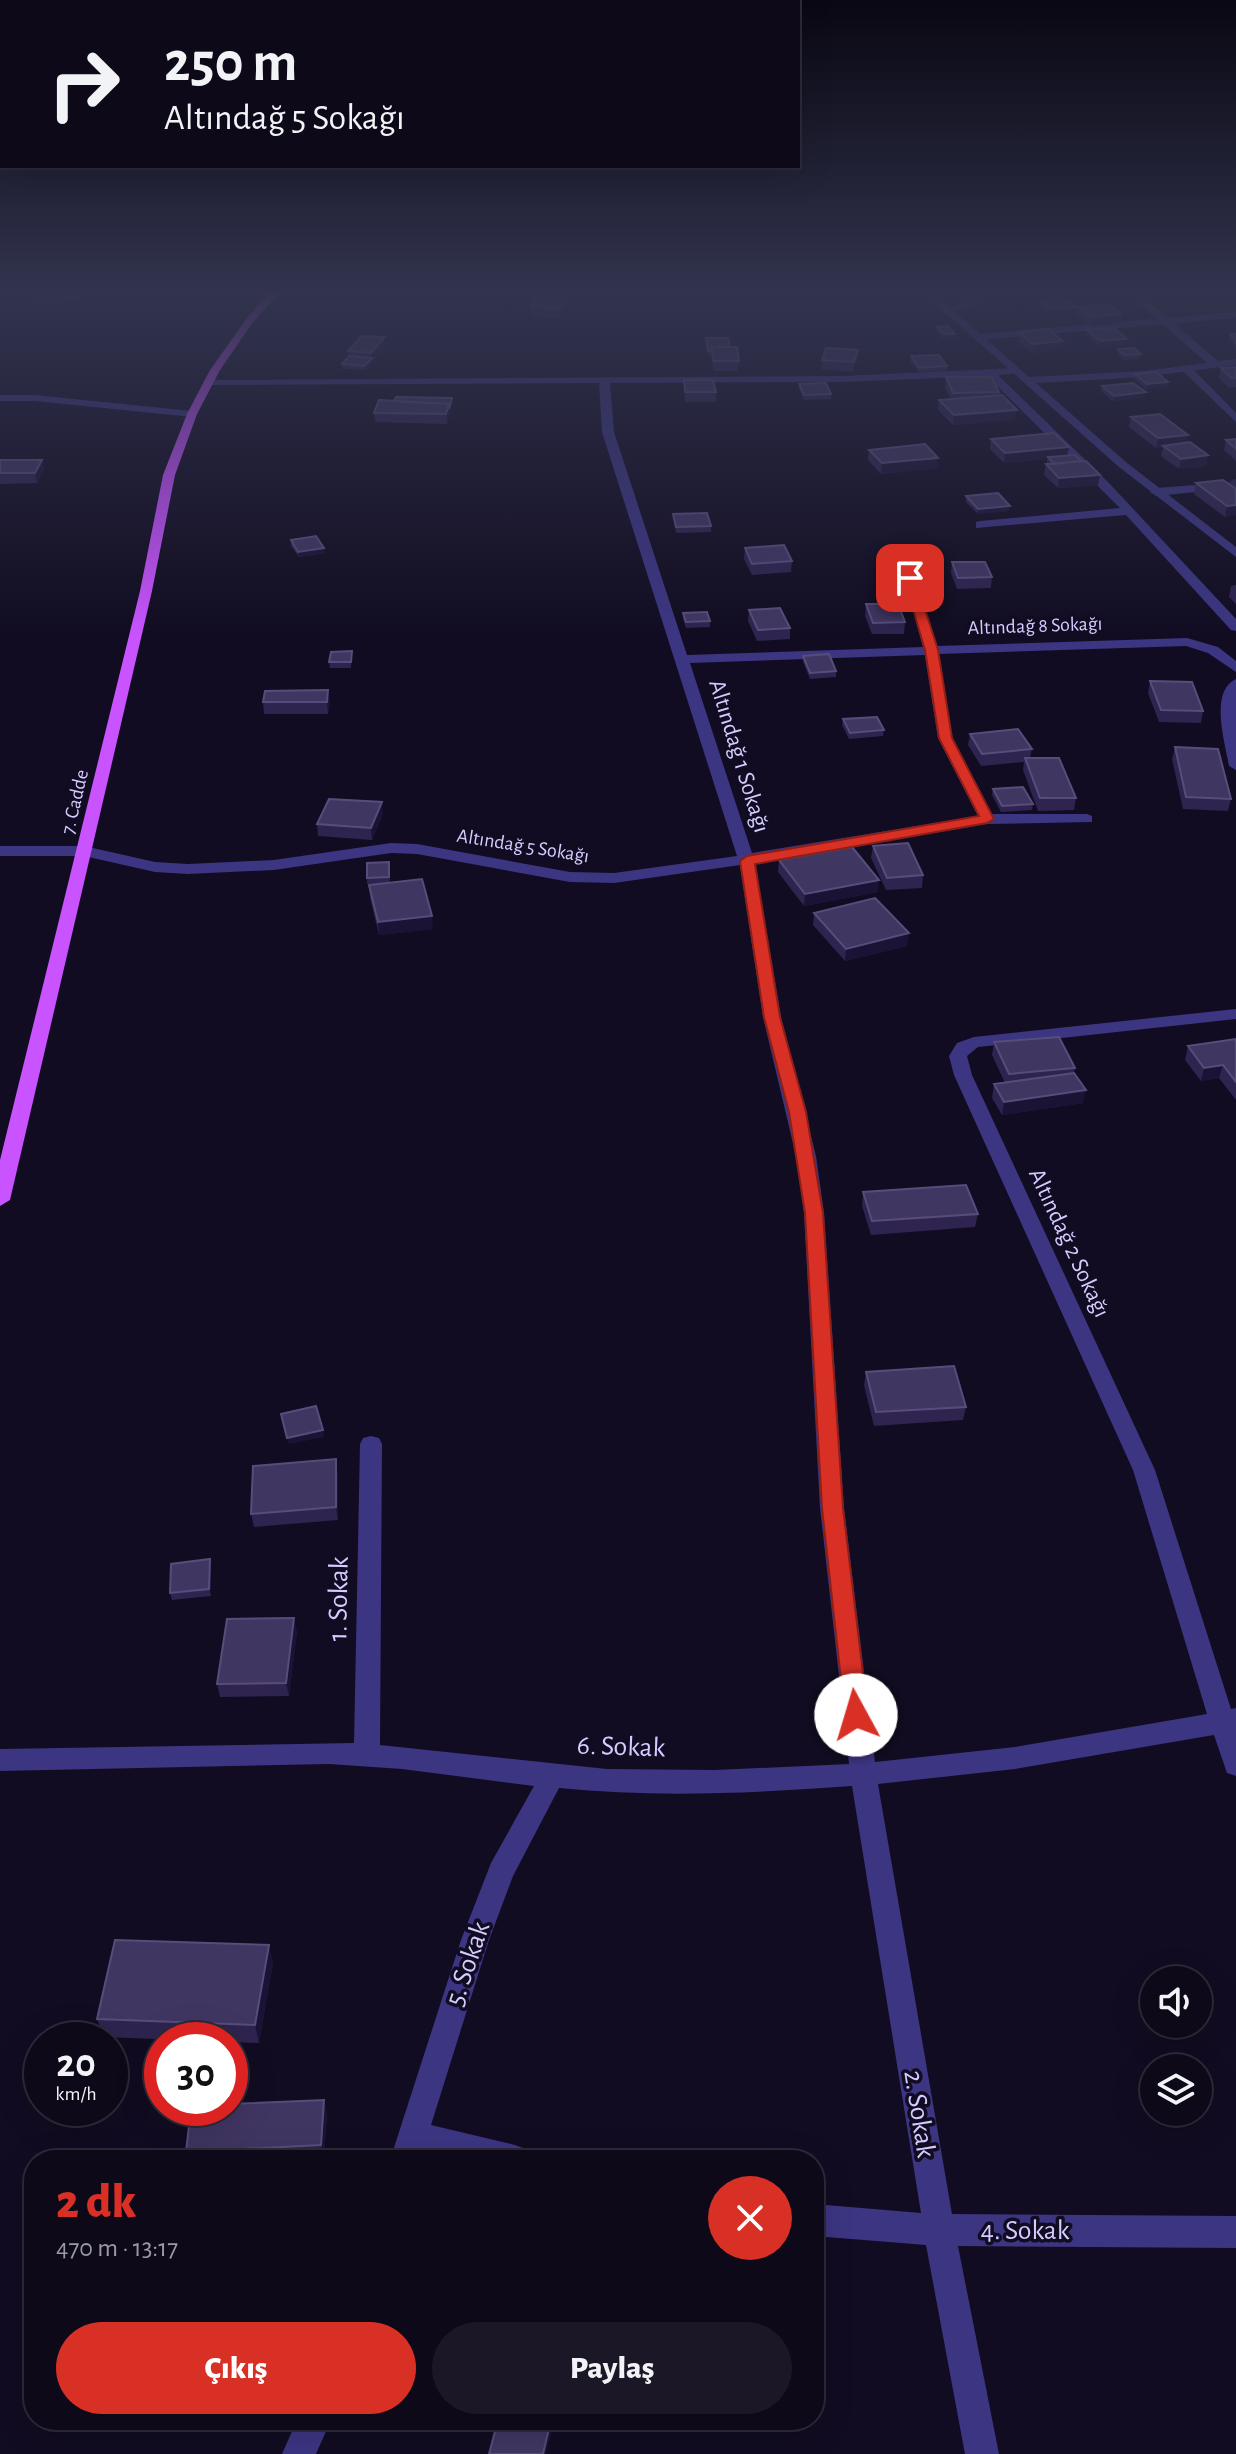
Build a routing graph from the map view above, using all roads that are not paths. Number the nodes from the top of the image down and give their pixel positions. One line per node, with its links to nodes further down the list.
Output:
1 (119, 407): 6 (street)
2 (196, 407): 6 (main road, 7. Cadde)
3 (606, 407): 15 (street, Altındağ 1 Sokağı)
4 (1024, 407): 9 (street)
5 (1058, 407): 8 (street)
6 (192, 414): 22 (main road, 7. Cadde)
7 (1236, 485): 8 (street)
8 (1156, 492): 11 (street)
9 (1130, 511): 10 (street); 13 (street)
10 (980, 525)
11 (1236, 553)
12 (910, 578): 14 (street)
13 (1236, 627)
14 (931, 650): 15 (street, Altındağ 8 Sokağı); 16 (street, Altındağ 8 Sokağı); 19 (street)
15 (684, 659): 23 (street, Altındağ 1 Sokağı)
16 (1236, 668)
17 (1236, 683): 18 (street)
18 (1236, 766)
19 (987, 819): 20 (street, Altındağ 5 Sokağı); 23 (street, Altındağ 5 Sokağı)
20 (1087, 819)
21 (0, 851): 22 (street, Altındağ 5 Sokağı)
22 (84, 851): 23 (street, Altındağ 5 Sokağı); 25 (main road, 7. Cadde)
23 (747, 861): 31 (street, Altındağ 1 Sokağı)
24 (1236, 1014): 27 (street, Altındağ 2 Sokağı)
25 (0, 1200)
26 (371, 1444): 28 (street, 1. Sokak)
27 (1229, 1721): 30 (street); 31 (street, 6. Sokak)
28 (367, 1755): 29 (street, 6. Sokak); 32 (street, 6. Sokak)
29 (0, 1760)
30 (1236, 1765)
31 (863, 1773): 32 (street, 6. Sokak); 35 (street, 2. Sokak)
32 (552, 1777): 33 (street, 5. Sokak)
33 (408, 2148)
34 (824, 2221): 35 (street, 4. Sokak)
35 (939, 2230): 36 (street, 4. Sokak); 39 (street, 2. Sokak)
36 (1236, 2232)
37 (310, 2430): 38 (street)
38 (299, 2454)
39 (982, 2454)

